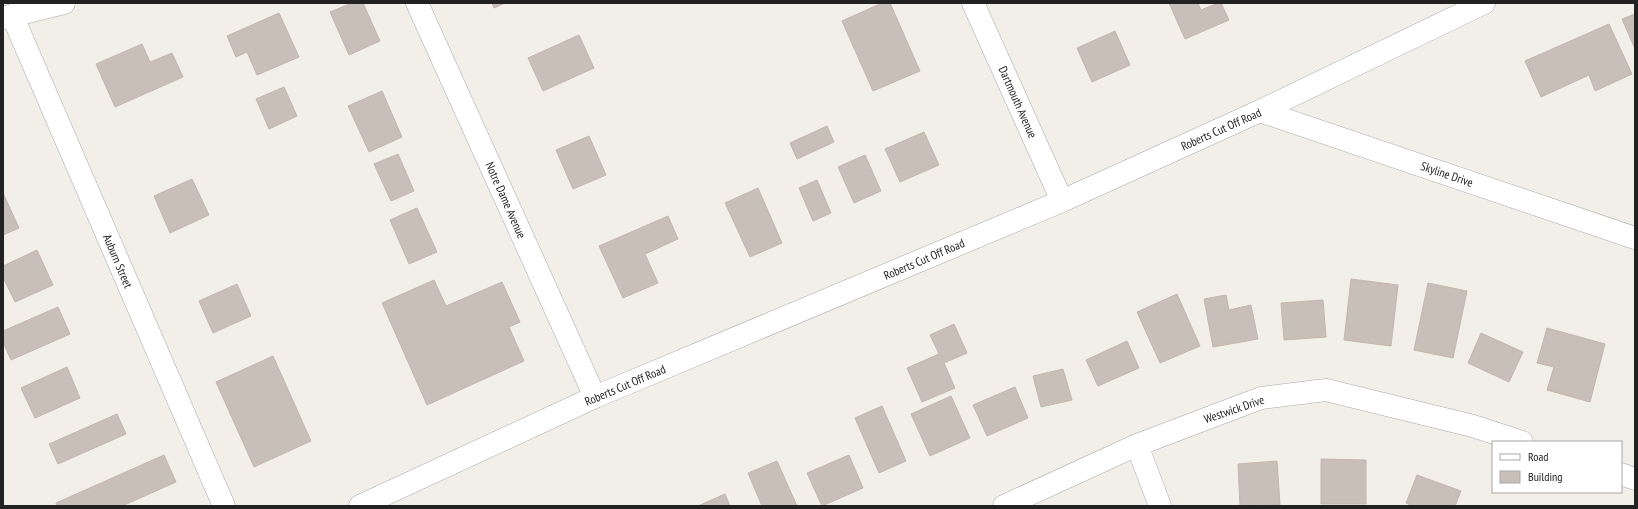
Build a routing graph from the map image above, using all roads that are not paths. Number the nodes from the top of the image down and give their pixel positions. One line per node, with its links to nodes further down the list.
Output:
1 (64, 3): 5 (street)
2 (417, 3): 9 (street, Notre Dame Avenue)
3 (973, 3): 7 (street, Dartmouth Avenue)
4 (1484, 3): 6 (street, Roberts Cut Off Road)
5 (7, 17): 14 (street, Auburn Street)
6 (1260, 111): 7 (street, Roberts Cut Off Road); 8 (street, Skyline Drive)
7 (1062, 201): 9 (street, Roberts Cut Off Road)
8 (1635, 238)
9 (595, 397): 15 (street, Roberts Cut Off Road)
10 (1519, 441): 11 (street, Westwick Drive)
11 (1137, 445): 16 (street, Westwick Drive); 17 (street)
12 (1622, 474): 13 (street)
13 (1635, 479)
14 (224, 506)
15 (360, 506)
16 (1004, 506)
17 (1160, 506)

